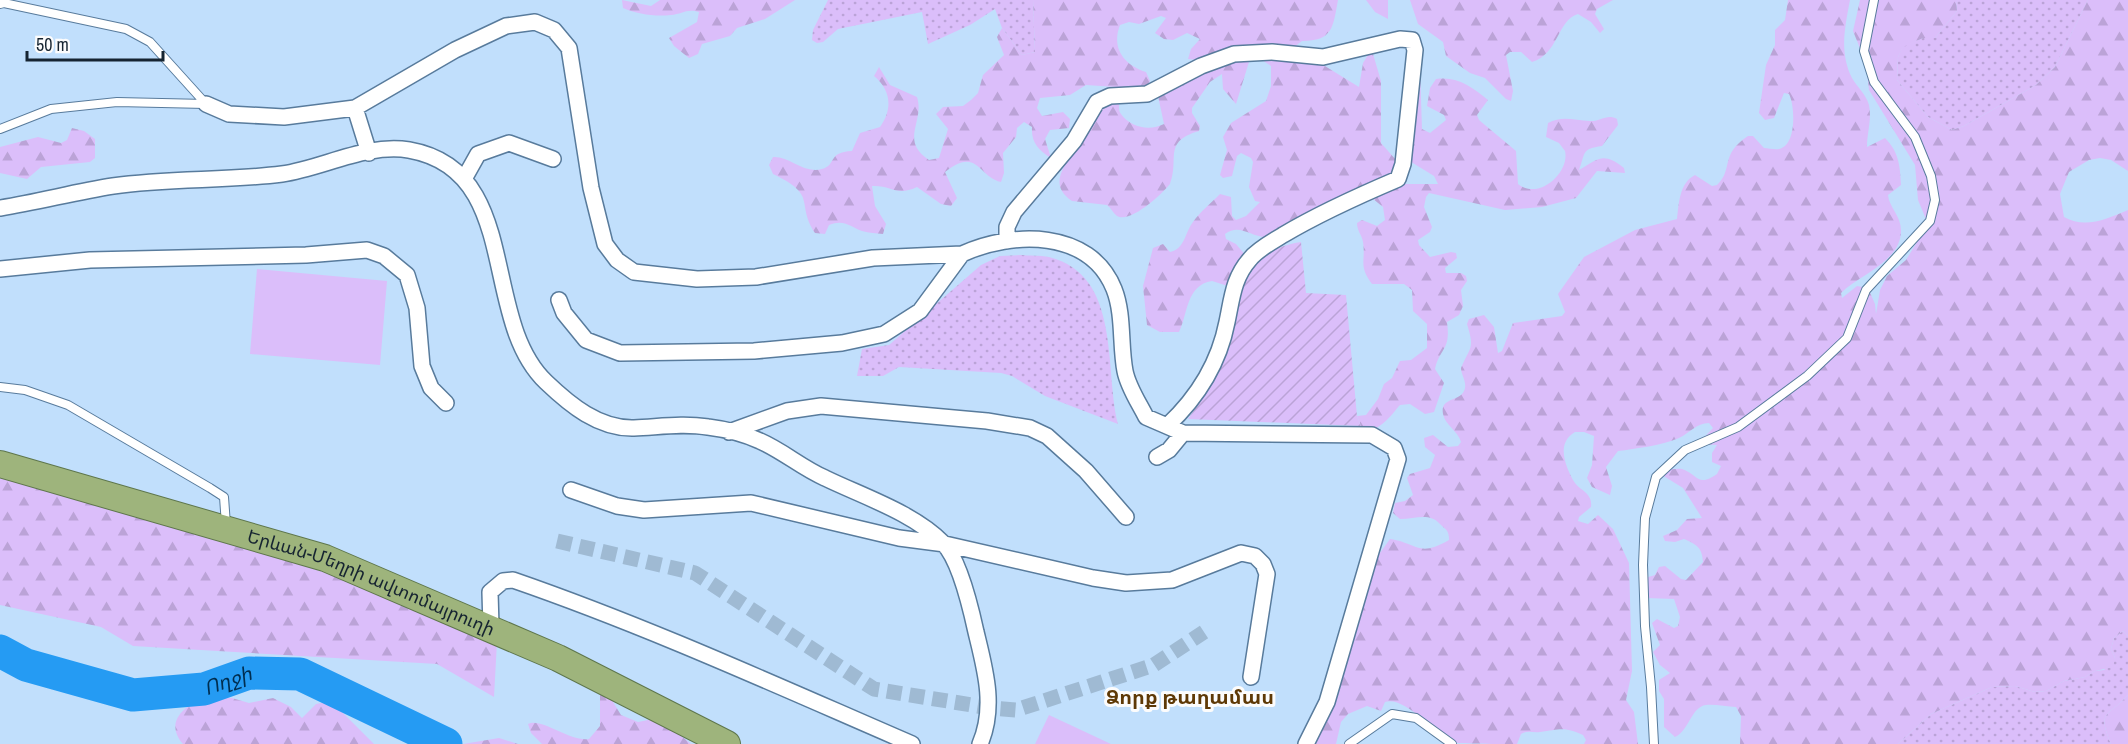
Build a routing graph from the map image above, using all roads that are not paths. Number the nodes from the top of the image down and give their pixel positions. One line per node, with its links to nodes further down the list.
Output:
1 (1874, 0): 33 (lane)
2 (0, 4): 3 (lane)
3 (206, 104): 4 (street); 5 (lane)
4 (355, 108): 6 (street); 11 (street)
5 (0, 129)
6 (369, 153): 8 (street); 9 (street)
7 (553, 159): 8 (street)
8 (464, 179): 17 (street)
9 (0, 208)
10 (1007, 241): 11 (street); 16 (street); 16 (street)
11 (962, 254): 13 (street)
12 (0, 269): 15 (street)
13 (559, 300)
14 (0, 387): 23 (lane)
15 (446, 403)
16 (1167, 426): 18 (street)
17 (729, 432): 22 (street); 24 (street)
18 (1183, 433): 19 (street); 30 (street)
19 (1157, 457)
20 (0, 464): 23 (highway, Երևան-Մեղրի ավտոմայրուղի)
21 (572, 490): 24 (street)
22 (1126, 517)
23 (226, 528): 25 (highway, Երևան-Մեղրի ավտոմայրուղի)
24 (945, 544): 26 (street); 29 (street)
25 (490, 627): 27 (highway, Երևան-Մեղրի ավտոմայրուղի); 28 (street)
26 (1251, 677)
27 (727, 744)
28 (912, 744)
29 (980, 744)
30 (1306, 744)
31 (1349, 744): 32 (lane)
32 (1452, 744)
33 (1654, 744)

